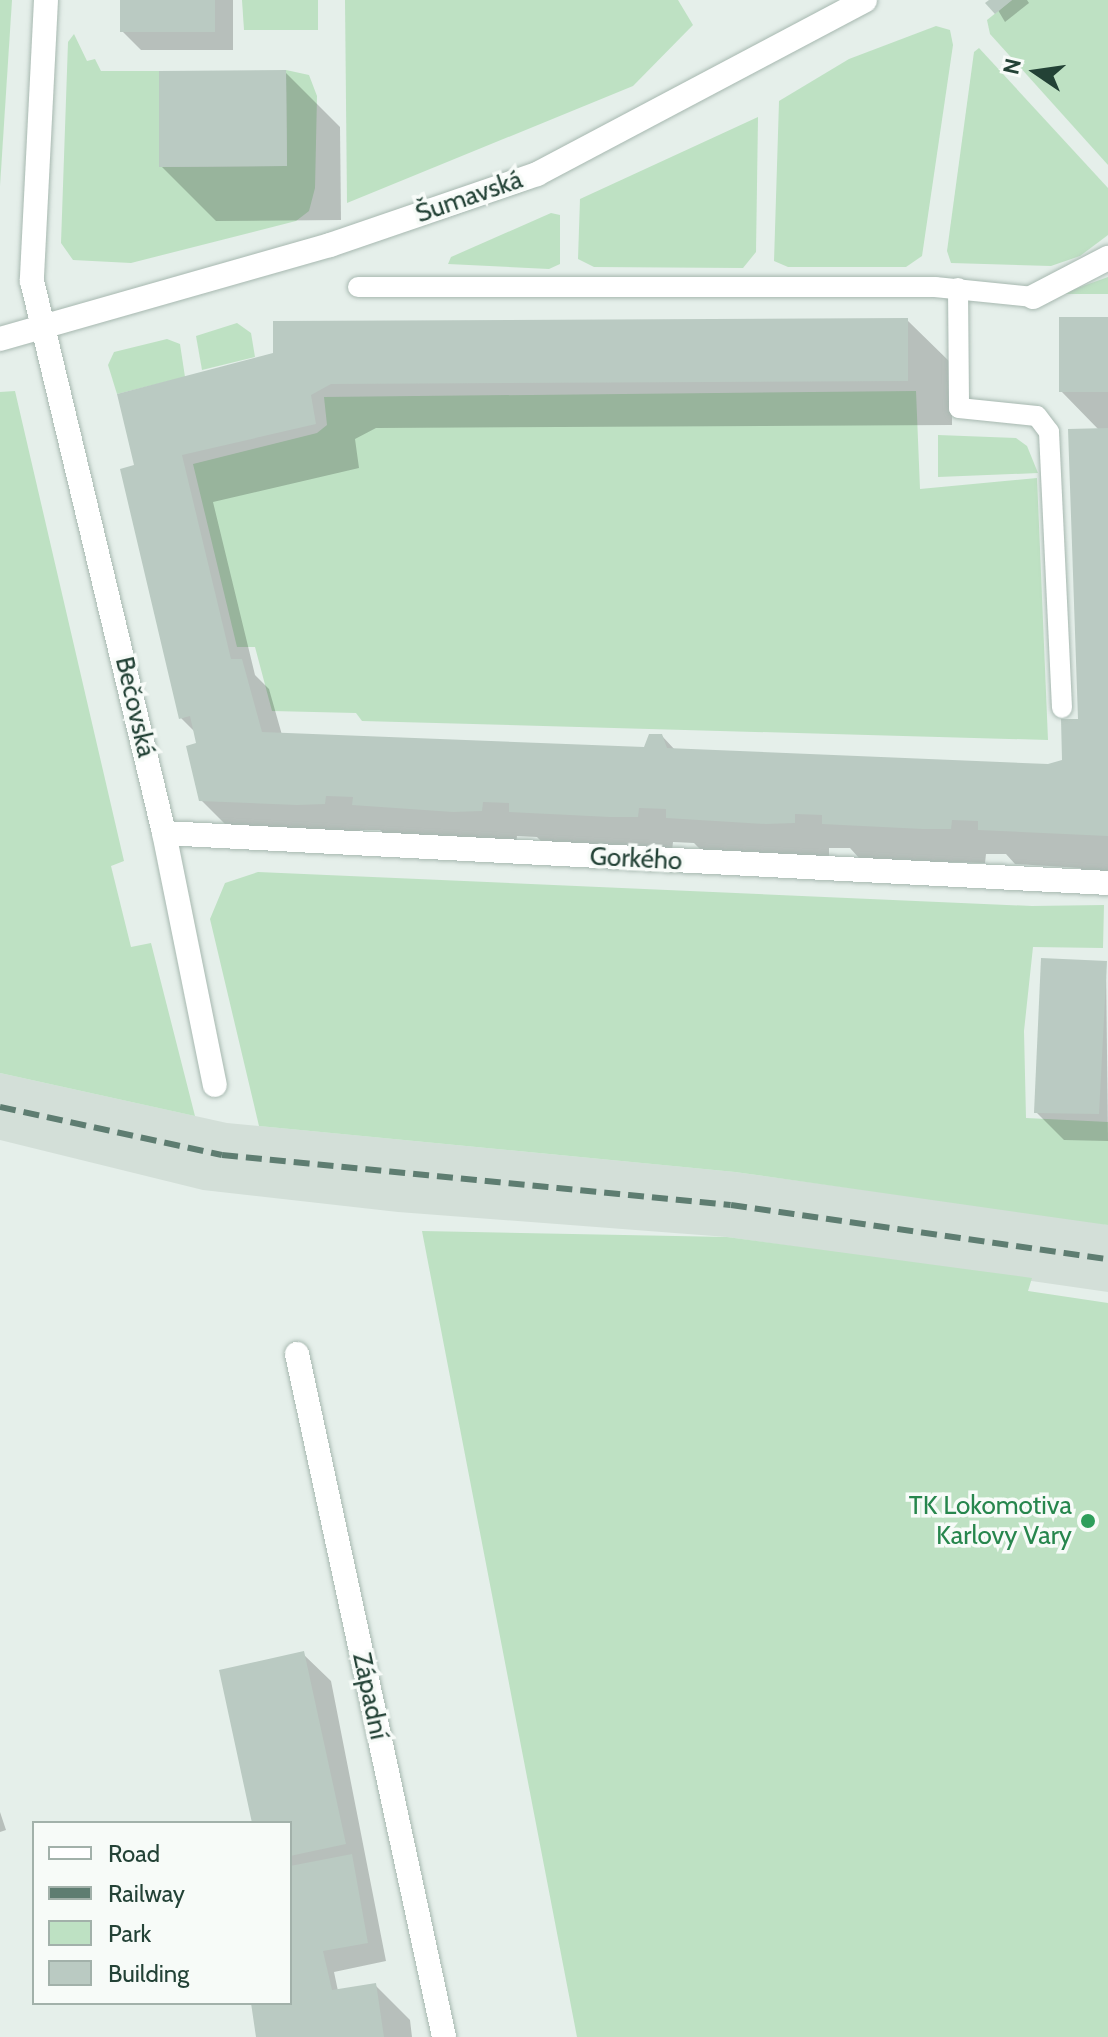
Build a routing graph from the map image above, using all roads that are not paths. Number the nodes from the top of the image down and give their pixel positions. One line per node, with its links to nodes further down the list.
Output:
1 (46, 0): 7 (street)
2 (865, 0): 7 (street, Šumavská)
3 (1108, 258): 6 (street)
4 (358, 287): 5 (lane)
5 (958, 288): 6 (lane); 9 (lane)
6 (1033, 297)
7 (47, 330): 8 (street, Šumavská); 10 (street, Bečovská)
8 (0, 339)
9 (1062, 708)
10 (164, 833): 11 (street, Gorkého); 12 (street, Bečovská)
11 (1108, 883)
12 (215, 1085)
13 (297, 1354): 14 (street, Západní)
14 (444, 2037)

